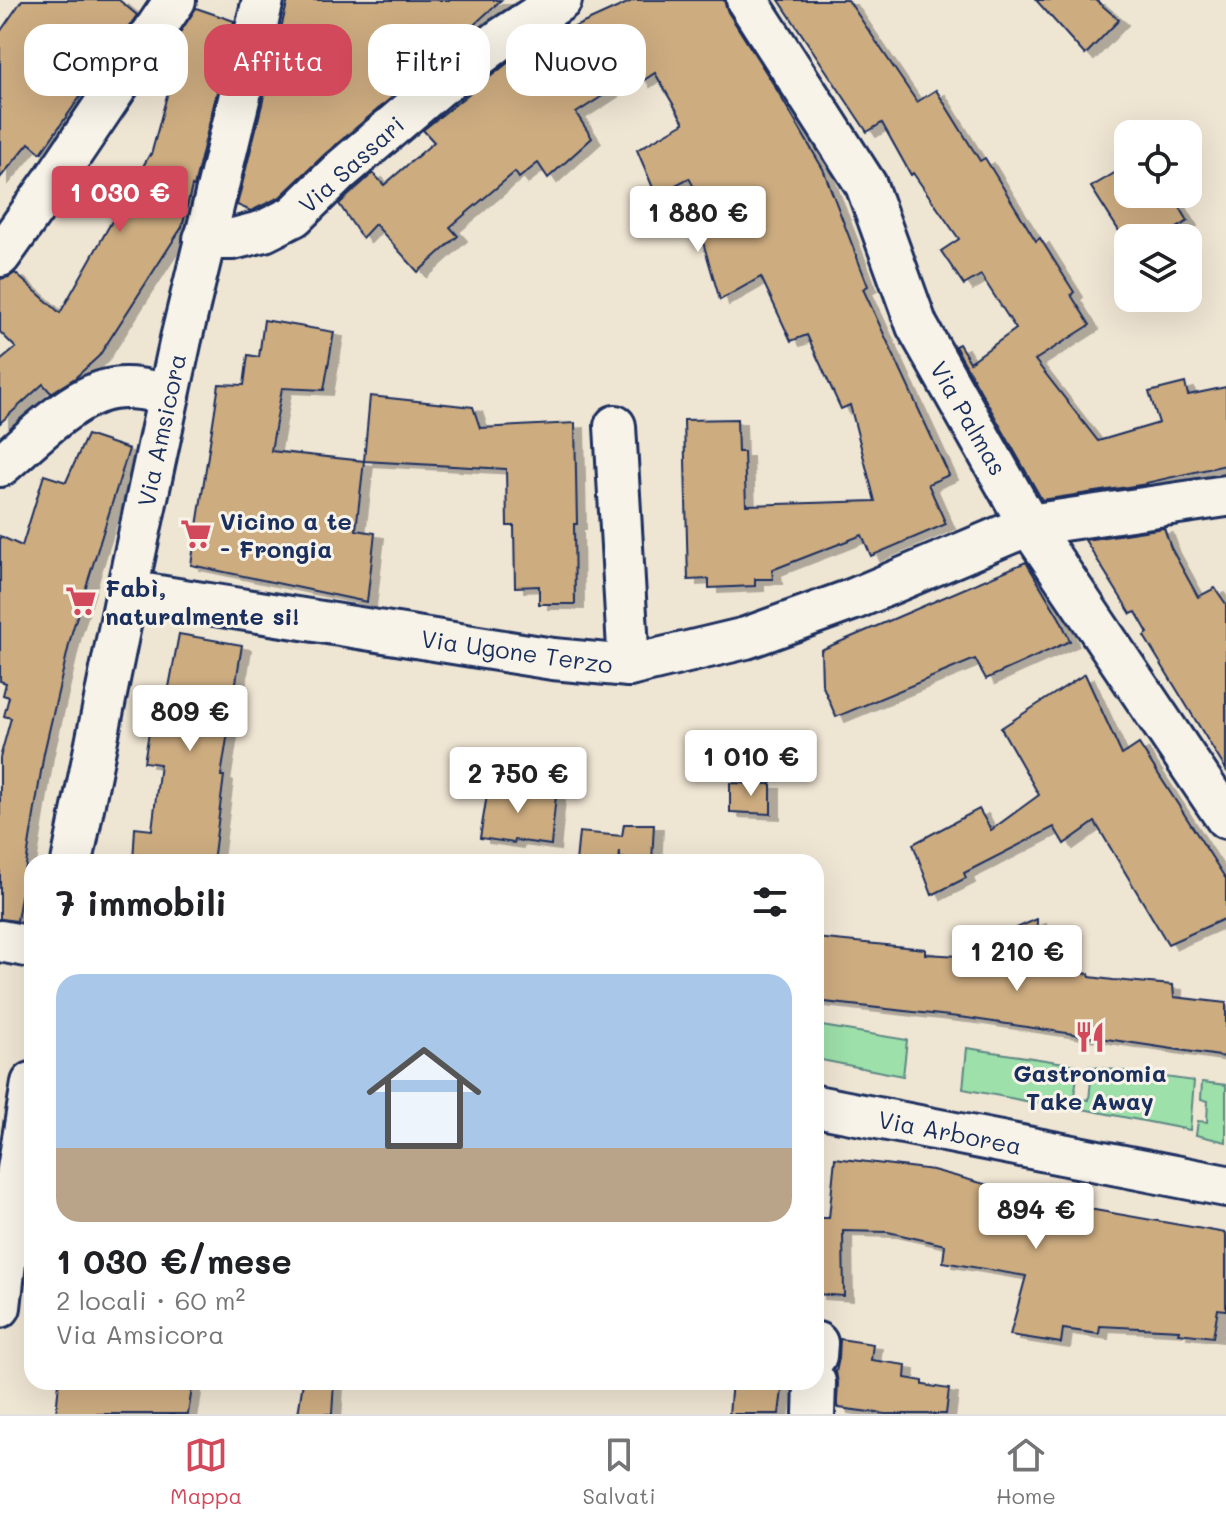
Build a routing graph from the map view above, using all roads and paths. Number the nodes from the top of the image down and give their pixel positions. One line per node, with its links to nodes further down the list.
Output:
1 (263, 0): 5 (street, Via Amsicora)
2 (561, 0): 5 (street, Via Sassari)
3 (747, 0): 11 (street, Via Palmas)
4 (162, 5): 6 (street)
5 (204, 239): 7 (street, Via Amsicora)
6 (0, 256)
7 (169, 395): 9 (street); 12 (street, Via Amsicora)
8 (615, 426): 13 (street)
9 (0, 466)
10 (1226, 496): 11 (street, Via Ugone Terzo)
11 (1029, 525): 13 (street, Via Ugone Terzo); 14 (street, Via Palmas)
12 (127, 591): 13 (street, Via Ugone Terzo); 15 (street, Via Amsicora)
13 (629, 666)
14 (1226, 818)
15 (74, 854)
16 (0, 941): 17 (street)
17 (24, 946)
18 (824, 1108): 20 (street, Via Arborea)
19 (24, 1132): 21 (street)
20 (1226, 1186)
21 (0, 1307)
22 (815, 1390): 23 (street)
23 (814, 1414)

